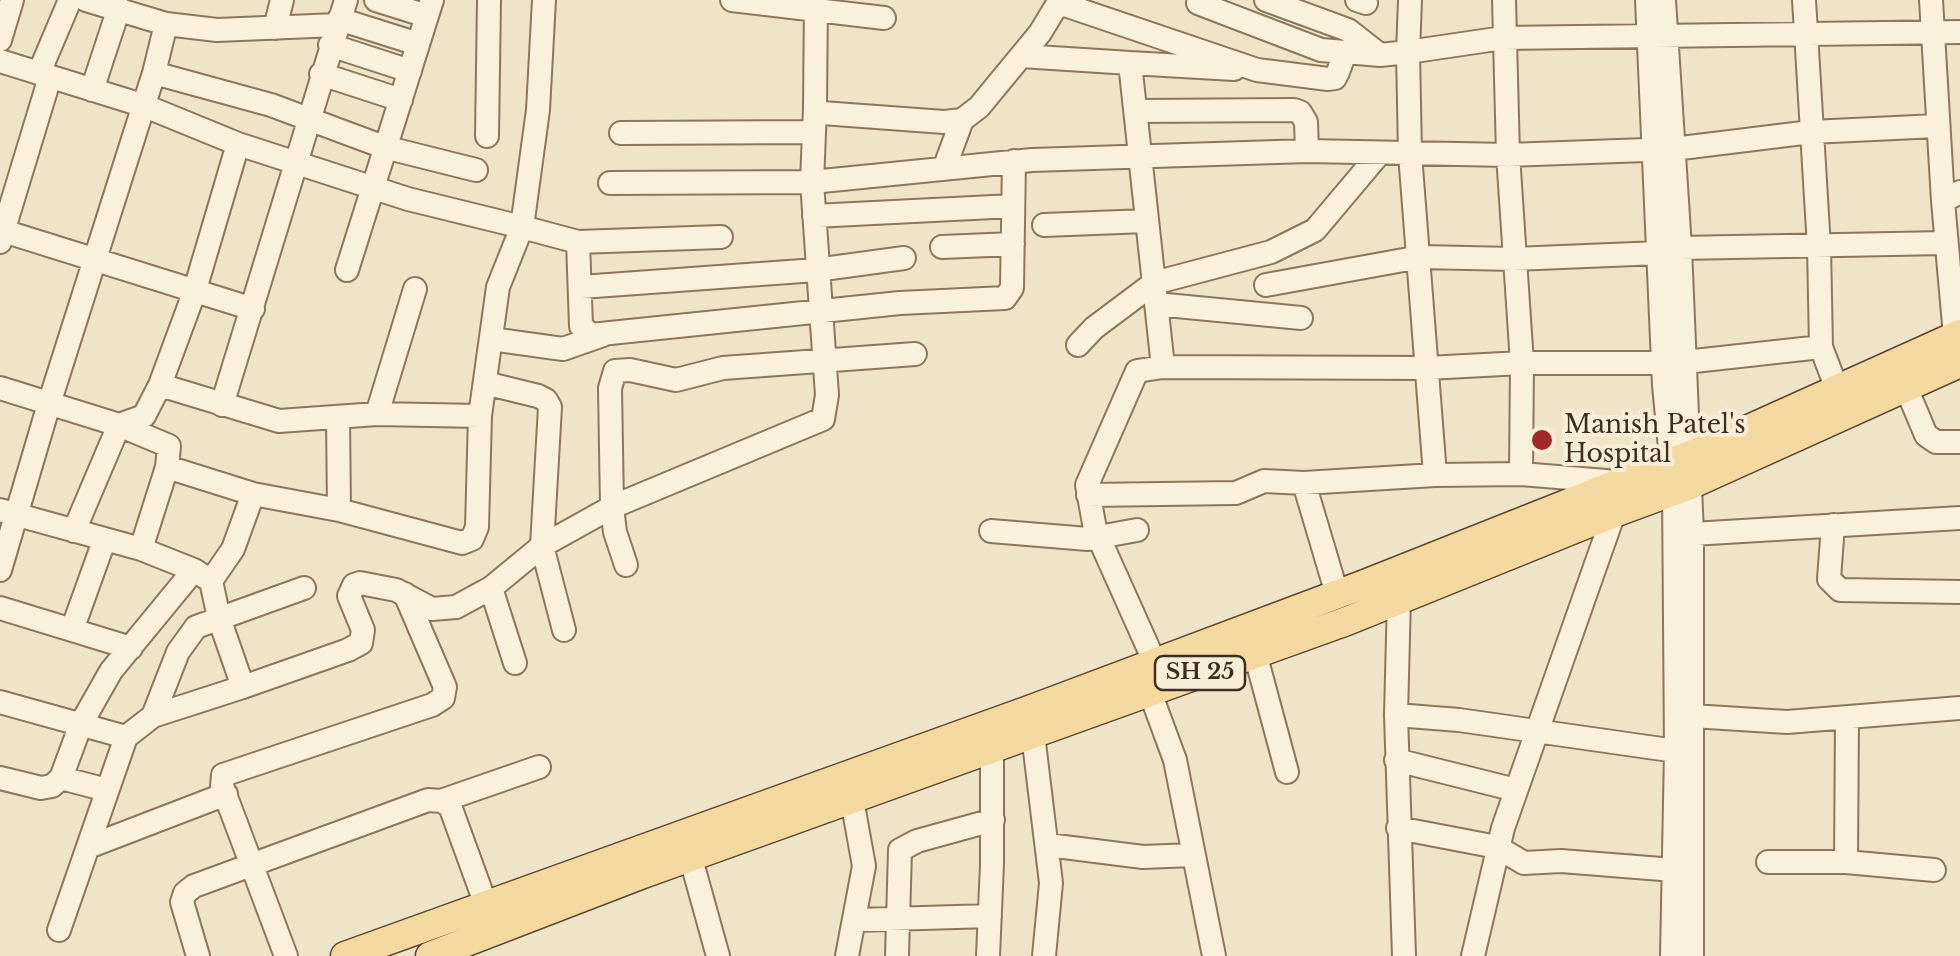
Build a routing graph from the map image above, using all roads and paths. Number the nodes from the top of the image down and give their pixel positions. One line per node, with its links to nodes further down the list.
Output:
1 (12, 0): 29 (street)
2 (70, 0): 41 (street)
3 (282, 0): 23 (street)
4 (376, 0): 19 (street)
5 (489, 0): 54 (street)
6 (544, 0): 75 (street)
7 (732, 0): 18 (street)
8 (1266, 0): 35 (street)
9 (1410, 0): 31 (street)
10 (1504, 0): 28 (street)
11 (1647, 0): 27 (street)
12 (1664, 0): 27 (street)
13 (1804, 0): 24 (street)
14 (1930, 0): 26 (street)
15 (1060, 2): 33 (street); 34 (street)
16 (1198, 2): 32 (street); 33 (street)
17 (105, 4): 22 (street); 42 (street)
18 (816, 4): 20 (street); 46 (street)
19 (429, 8): 30 (street)
20 (884, 18)
21 (338, 22): 23 (street); 30 (street); 38 (street); 40 (street)
22 (166, 24): 23 (street); 39 (street)
23 (275, 28)
24 (1806, 32): 26 (street); 27 (street); 52 (street)
25 (1960, 32): 26 (street)
26 (1930, 34): 43 (street)
27 (1657, 35): 28 (street); 57 (street)
28 (1503, 38): 31 (street); 61 (street)
29 (0, 40)
30 (418, 44): 38 (street)
31 (1408, 52): 35 (street); 60 (street)
32 (1345, 53): 33 (street); 35 (street)
33 (1181, 55): 37 (street)
34 (1021, 56): 37 (street); 49 (street)
35 (1380, 56)
36 (0, 61): 41 (street)
37 (1130, 63): 47 (street)
38 (410, 72): 44 (street)
39 (154, 73): 45 (street); 48 (street)
40 (321, 74): 44 (street); 48 (street)
41 (44, 75): 42 (street); 76 (street)
42 (92, 90): 45 (street)
43 (1948, 91): 50 (street)
44 (401, 100): 56 (street)
45 (145, 106): 55 (street); 85 (street)
46 (816, 108): 49 (street); 51 (street)
47 (1137, 111): 58 (street); 62 (street)
48 (307, 120): 56 (street); 64 (street)
49 (962, 120): 65 (street)
50 (1937, 126): 52 (street); 70 (street)
51 (814, 132): 53 (street); 67 (street)
52 (1811, 132): 57 (street); 81 (street)
53 (621, 134)
54 (488, 136)
55 (238, 144): 64 (street); 93 (street)
56 (384, 148): 66 (street); 69 (street)
57 (1664, 149): 61 (street); 83 (street)
58 (1307, 152): 59 (street); 62 (street)
59 (1379, 154): 60 (street); 94 (street)
60 (1410, 154): 61 (street); 84 (street)
61 (1508, 155): 87 (street)
62 (1141, 159): 63 (street); 73 (street)
63 (1014, 161): 65 (street); 71 (street)
64 (294, 162): 69 (street); 96 (street)
65 (944, 168): 67 (street)
66 (476, 170)
67 (812, 182): 68 (street); 72 (street)
68 (610, 183)
69 (374, 187): 75 (street); 88 (street)
70 (1952, 197): 80 (street)
71 (1014, 206): 72 (street); 79 (street)
72 (814, 216): 89 (street)
73 (1146, 221): 74 (street); 94 (street)
74 (1044, 225)
75 (522, 227): 78 (street); 100 (street)
76 (1, 234): 85 (street)
77 (721, 237): 78 (street)
78 (578, 242): 91 (street)
79 (1013, 244): 82 (street); 97 (street)
80 (1946, 244): 81 (street); 95 (street)
81 (1819, 247): 83 (street); 103 (street)
82 (942, 248)
83 (1669, 250): 87 (street); 106 (street)
84 (1420, 257): 87 (street); 90 (street); 109 (street)
85 (97, 258): 93 (street); 115 (street)
86 (904, 258): 89 (street)
87 (1514, 260): 107 (street)
88 (348, 270)
89 (816, 270): 91 (street); 97 (street)
90 (1266, 285)
91 (580, 287): 99 (street)
92 (414, 289): 117 (street)
93 (194, 292): 96 (street); 111 (street)
94 (1155, 293): 98 (street); 102 (street); 108 (street)
95 (1955, 295): 101 (street)
96 (254, 308): 116 (street)
97 (820, 311): 99 (street); 105 (street)
98 (1301, 318)
99 (606, 334): 100 (street)
100 (491, 338): 110 (street)
101 (1958, 344): 112 (main road, SH 25); 114 (main road)
102 (1078, 346)
103 (1821, 347): 106 (street); 114 (street)
104 (915, 354): 105 (street)
105 (823, 358): 131 (street); 131 (street)
106 (1674, 362): 107 (street); 122 (street)
107 (1522, 363): 109 (street); 124 (street)
108 (1163, 366): 109 (street); 130 (street)
109 (1427, 368): 125 (street)
110 (485, 383): 118 (street); 143 (street)
111 (160, 386): 116 (street); 120 (street)
112 (1905, 386): 114 (main road, SH 25); 121 (street)
113 (0, 388): 115 (street)
114 (1842, 401): 122 (main road); 128 (main road, SH 25)
115 (48, 404): 120 (street); 133 (street)
116 (222, 406): 119 (street)
117 (377, 414): 118 (street); 119 (street)
118 (480, 416): 132 (street)
119 (338, 418): 132 (street)
120 (119, 424): 123 (street); 138 (street)
121 (1960, 442)
122 (1679, 458): 126 (main road); 128 (street)
123 (167, 467): 129 (street); 144 (street)
124 (1521, 474): 125 (street); 126 (street)
125 (1436, 475): 127 (street)
126 (1618, 482): 152 (main road)
127 (1304, 483): 130 (street); 152 (street)
128 (1682, 488): 134 (main road, SH 25); 140 (street); 174 (street)
129 (253, 494): 132 (street); 147 (street)
130 (1088, 496): 141 (street)
131 (612, 506): 143 (street); 145 (street)
132 (339, 510)
133 (9, 513): 138 (street); 146 (street)
134 (1614, 513): 153 (main road, SH 25); 171 (street)
135 (1960, 518): 136 (street)
136 (1832, 525): 140 (street); 150 (street)
137 (1137, 530): 141 (street)
138 (74, 531): 142 (street)
139 (991, 531): 141 (street)
140 (1692, 534): 167 (street)
141 (1099, 538): 161 (street)
142 (104, 541): 144 (street); 156 (street)
143 (542, 546): 149 (street); 157 (street)
144 (141, 549): 147 (street)
145 (626, 565)
146 (0, 570)
147 (202, 576): 155 (street); 158 (street)
148 (304, 588): 155 (street)
149 (491, 588): 151 (street); 160 (street)
150 (1960, 592)
151 (405, 594): 162 (street); 183 (street)
152 (1337, 594): 161 (main road)
153 (1399, 598): 159 (main road, SH 25); 165 (street)
154 (0, 608): 156 (street)
155 (220, 618): 162 (street); 166 (street)
156 (72, 630): 158 (street)
157 (564, 630)
158 (131, 648): 170 (street)
159 (1255, 653): 161 (main road, SH 25); 177 (street)
160 (515, 663)
161 (1148, 674): 169 (main road, SH 25); 190 (street)
162 (243, 687): 166 (street)
163 (0, 702): 170 (street)
164 (1960, 708): 168 (street)
165 (1396, 715): 171 (street); 175 (street)
166 (153, 716): 172 (street)
167 (1692, 716): 168 (street); 215 (street)
168 (1847, 718): 193 (street)
169 (1031, 723): 173 (main road, SH 25); 180 (main road); 187 (street)
170 (81, 724): 172 (street); 179 (street)
171 (1536, 732): 174 (street); 182 (street)
172 (126, 737): 181 (street)
173 (992, 747): 180 (main road, SH 25); 185 (street)
174 (1676, 750): 195 (street)
175 (1396, 760): 182 (street); 186 (street)
176 (538, 766): 184 (street)
177 (1286, 772)
178 (0, 778): 179 (street)
179 (62, 778): 181 (street)
180 (850, 786): 191 (main road, SH 25); 197 (main road); 200 (street)
181 (108, 790): 188 (street)
182 (1516, 790): 189 (street)
183 (226, 794): 188 (street); 194 (street)
184 (441, 800): 194 (street); 197 (street)
185 (992, 820): 198 (street); 199 (street)
186 (1398, 828): 189 (street); 212 (street)
187 (1048, 845): 190 (street); 210 (street)
188 (88, 847): 201 (street)
189 (1497, 847): 195 (street); 213 (street)
190 (1192, 855): 211 (street)
191 (690, 859): 205 (main road, SH 25); 206 (street)
192 (1768, 862): 193 (street)
193 (1846, 862): 196 (street)
194 (250, 864): 202 (street); 203 (street)
195 (1674, 870): 214 (street)
196 (1934, 870)
197 (486, 905): 204 (main road)
198 (990, 916): 199 (street); 209 (street)
199 (897, 918): 200 (street); 208 (street)
200 (856, 920): 207 (street)
201 (59, 930)
202 (198, 956)
203 (286, 956)
204 (344, 956)
205 (430, 956)
206 (718, 956)
207 (847, 956)
208 (897, 956)
209 (988, 956)
210 (1044, 956)
211 (1214, 956)
212 (1404, 956)
213 (1473, 956)
214 (1672, 956)
215 (1692, 956)

